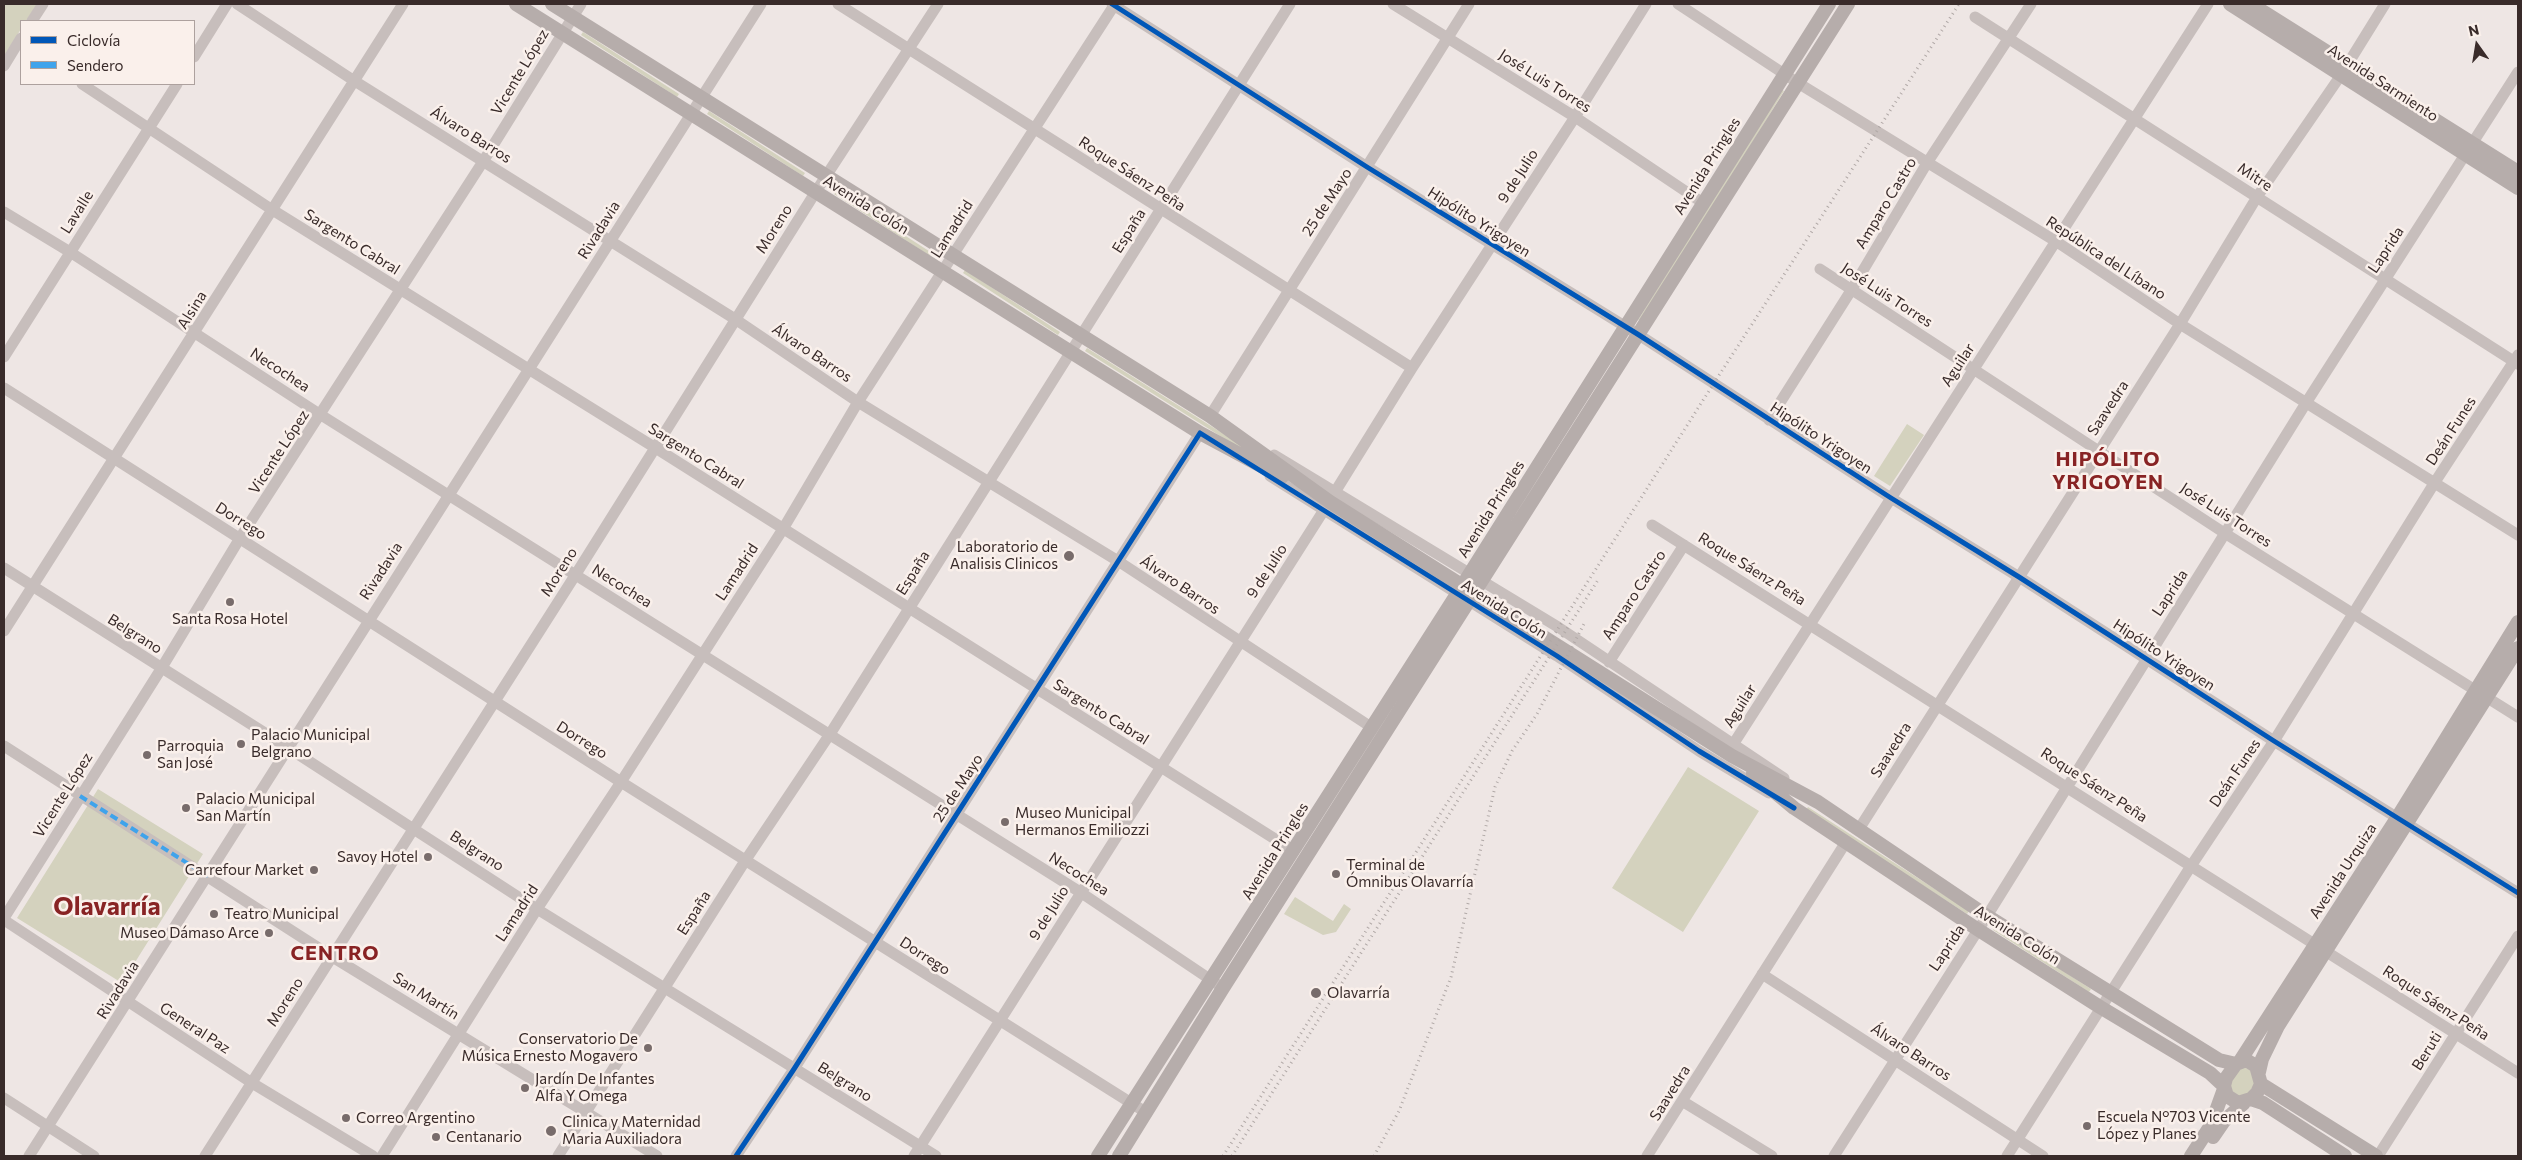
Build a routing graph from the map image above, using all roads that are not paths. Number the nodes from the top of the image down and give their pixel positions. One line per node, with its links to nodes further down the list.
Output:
1 (43, 4): 26 (street)
2 (228, 4): 32 (street)
3 (237, 4): 37 (street, Álvaro Barros)
4 (404, 4): 37 (street, Alsina)
5 (516, 4): 27 (main road, Avenida Colón)
6 (552, 4): 24 (main road, Avenida Colón)
7 (581, 4): 24 (street, Vicente López)
8 (761, 4): 42 (street, Rivadavia)
9 (838, 4): 31 (street, Roque Sáenz Peña)
10 (938, 4): 31 (street, Moreno)
11 (1114, 4): 41 (street, Hipólito Yrigoyen); 47 (street, Lamadrid)
12 (1290, 4): 41 (street, España)
13 (1393, 4): 28 (street, José Luis Torres)
14 (1469, 4): 28 (street, 25 de Mayo)
15 (1646, 4): 44 (street, 9 de Julio)
16 (1678, 4): 36 (street, República del Líbano)
17 (1829, 4): 36 (main road, Avenida Pringles)
18 (1848, 4): 38 (main road, Avenida Pringles)
19 (2031, 4): 29 (street, Amparo Castro)
20 (2208, 4): 45 (street, Aguilar)
21 (2230, 4): 34 (main road, Avenida Sarmiento)
22 (2251, 4): 34 (main road, Avenida Sarmiento)
23 (2385, 4): 34 (street, Saavedra)
24 (572, 16): 27 (street, Vicente López); 42 (main road, Avenida Colón)
25 (1975, 17): 29 (street, Mitre)
26 (33, 20)
27 (562, 32): 43 (main road, Avenida Colón); 49 (street, Vicente López)
28 (1447, 38): 44 (street, José Luis Torres); 51 (street, 25 de Mayo)
29 (2010, 38): 45 (street, Mitre); 50 (street, Amparo Castro)
30 (20, 42): 33 (street)
31 (909, 49): 47 (street, Roque Sáenz Peña); 53 (street, Moreno)
32 (195, 55)
33 (4, 66)
34 (2344, 70): 48 (main road, Avenida Sarmiento); 56 (street, Saavedra)
35 (2518, 72): 48 (street, Laprida)
36 (1785, 73): 38 (street, República del Líbano); 57 (main road, Avenida Pringles)
37 (353, 80): 49 (street, Álvaro Barros); 58 (street, Alsina)
38 (1798, 83): 50 (street, República del Líbano); 77 (main road, Avenida Pringles)
39 (84, 85): 46 (street, Sargento Cabral)
40 (176, 85): 46 (street, Lavalle)
41 (1240, 86): 51 (street, Hipólito Yrigoyen); 59 (street, España)
42 (701, 97): 43 (street, Rivadavia); 53 (main road, Avenida Colón)
43 (692, 113): 55 (main road, Avenida Colón); 61 (street, Rivadavia)
44 (1575, 117): 57 (street, José Luis Torres); 63 (street, 9 de Julio)
45 (2134, 117): 56 (street, Mitre); 62 (street, Aguilar)
46 (149, 127): 58 (street, Sargento Cabral); 64 (street, Lavalle)
47 (1034, 129): 59 (street, Roque Sáenz Peña); 65 (street, Lamadrid)
48 (2470, 150): 52 (main road, Avenida Sarmiento); 54 (main road, Avenida Sarmiento); 68 (street, Laprida)
49 (484, 160): 61 (street, Álvaro Barros); 70 (street, Vicente López)
50 (1927, 163): 62 (street, República del Líbano); 69 (street, Amparo Castro)
51 (1367, 167): 63 (street, Hipólito Yrigoyen); 71 (street, 25 de Mayo)
52 (2518, 172)
53 (826, 176): 55 (street, Moreno); 65 (main road, Avenida Colón)
54 (2518, 188)
55 (815, 192): 67 (main road, Avenida Colón); 72 (street, Moreno)
56 (2257, 197): 68 (street, Mitre); 73 (street, Saavedra)
57 (1703, 202): 74 (main road, Avenida Pringles)
58 (272, 209): 70 (street, Sargento Cabral); 75 (street, Alsina)
59 (1160, 210): 71 (street, Roque Sáenz Peña); 76 (street, España)
60 (4, 212): 64 (street, Necochea)
61 (610, 241): 72 (street, Álvaro Barros); 82 (street, Rivadavia)
62 (2057, 242): 73 (street, República del Líbano); 83 (street, Aguilar)
63 (1491, 245): 74 (street, Hipólito Yrigoyen); 81 (street, 9 de Julio)
64 (70, 252): 75 (street, Necochea); 79 (street, Lavalle)
65 (953, 254): 67 (street, Lamadrid); 76 (main road, Avenida Colón)
66 (1820, 269): 69 (street, José Luis Torres)
67 (943, 272): 78 (main road, Avenida Colón); 85 (street, Lamadrid)
68 (2385, 279): 80 (street, Mitre); 86 (street, Laprida)
69 (1852, 289): 83 (street, José Luis Torres); 89 (street, Amparo Castro)
70 (400, 290): 82 (street, Sargento Cabral); 87 (street, Vicente López)
71 (1288, 291): 81 (street, Roque Sáenz Peña); 88 (street, 25 de Mayo)
72 (735, 319): 85 (street, Álvaro Barros); 91 (street, Moreno)
73 (2180, 324): 86 (street, República del Líbano); 92 (street, Saavedra)
74 (1627, 327): 77 (street, Hipólito Yrigoyen); 108 (main road, Avenida Pringles)
75 (195, 333): 87 (street, Necochea); 93 (street, Alsina)
76 (1083, 335): 78 (street, España); 88 (main road, Avenida Colón)
77 (1640, 335): 89 (street, Hipólito Yrigoyen); 110 (main road, Avenida Pringles)
78 (1070, 352): 90 (main road, Avenida Colón); 95 (street, España)
79 (4, 357)
80 (2517, 360): 94 (street, Deán Funes)
81 (1412, 368): 98 (street, 9 de Julio)
82 (528, 369): 91 (street, Sargento Cabral); 96 (street, Rivadavia)
83 (1972, 370): 92 (street, José Luis Torres); 97 (street, Aguilar)
84 (4, 388): 93 (street, Dorrego)
85 (858, 402): 95 (street, Álvaro Barros); 100 (street, Lamadrid)
86 (2306, 403): 94 (street, República del Líbano); 101 (street, Laprida)
87 (321, 415): 96 (street, Necochea); 103 (street, Vicente López)
88 (1210, 416): 98 (main road, Avenida Colón)
89 (1769, 420): 97 (street, Hipólito Yrigoyen)
90 (1200, 433): 98 (main road, Avenida Colón); 105 (street, 25 de Mayo)
91 (654, 447): 100 (street, Sargento Cabral); 107 (street, Moreno)
92 (2099, 450): 101 (street, José Luis Torres); 109 (street, Saavedra)
93 (114, 459): 103 (street, Dorrego); 111 (street, Alsina)
94 (2435, 482): 102 (street, República del Líbano); 115 (street, Deán Funes)
95 (986, 483): 105 (street, Álvaro Barros); 114 (street, España)
96 (448, 495): 107 (street, Necochea); 116 (street, Rivadavia)
97 (1891, 498): 109 (street, Hipólito Yrigoyen); 118 (street, Aguilar)
98 (1330, 501): 108 (street, Avenida Colón); 112 (street, Avenida Colón); 120 (street, 9 de Julio); 136 (main road, Avenida Colón)
99 (1652, 525): 104 (street, Roque Sáenz Peña)
100 (783, 529): 114 (street, Sargento Cabral); 122 (street, Lamadrid)
101 (2226, 534): 115 (street, José Luis Torres); 123 (street, Laprida)
102 (2518, 535)
103 (240, 538): 116 (street, Dorrego); 125 (street, Vicente López)
104 (1684, 545): 118 (street, Roque Sáenz Peña); 124 (street, Amparo Castro)
105 (1118, 561): 120 (street, Álvaro Barros); 126 (street, 25 de Mayo)
106 (4, 568): 111 (street, Belgrano)
107 (576, 574): 122 (street, Necochea); 128 (street, Moreno)
108 (1470, 574): 110 (street, Avenida Colón); 112 (main road, Avenida Pringles)
109 (2019, 577): 123 (street, Hipólito Yrigoyen); 129 (street, Saavedra)
110 (1482, 582): 113 (main road, Avenida Pringles); 124 (street, Avenida Colón)
111 (31, 586): 119 (street, Alsina); 125 (street, Belgrano)
112 (1457, 594): 113 (street, Avenida Colón); 131 (main road, Avenida Pringles)
113 (1470, 602): 141 (street, Avenida Colón); 164 (main road, Avenida Pringles)
114 (910, 608): 126 (street, Sargento Cabral); 132 (street, España)
115 (2353, 613): 127 (street, José Luis Torres); 133 (street, Deán Funes)
116 (368, 621): 128 (street, Dorrego); 135 (street, Rivadavia)
117 (2518, 622): 127 (main road, Avenida Urquiza)
118 (1810, 623): 129 (street, Roque Sáenz Peña); 136 (street, Aguilar)
119 (4, 631)
120 (1239, 642): 131 (street, Álvaro Barros); 137 (street, 9 de Julio)
121 (2518, 648): 127 (main road, Avenida Urquiza)
122 (702, 654): 132 (street, Necochea); 138 (street, Lamadrid)
123 (2146, 658): 133 (street, Hipólito Yrigoyen); 139 (street, Laprida)
124 (1609, 662): 136 (street, Avenida Colón)
125 (161, 669): 135 (street, Belgrano); 140 (street, Vicente López)
126 (1036, 690): 137 (street, Sargento Cabral); 142 (street, 25 de Mayo)
127 (2481, 694): 130 (street, José Luis Torres); 143 (main road, Avenida Urquiza)
128 (494, 702): 138 (street, Dorrego); 144 (street, Moreno)
129 (1937, 703): 139 (street, Roque Sáenz Peña); 145 (street, Saavedra)
130 (2518, 717)
131 (1371, 728): 147 (main road, Avenida Pringles)
132 (830, 734): 142 (street, Necochea); 148 (street, España)
133 (2274, 741): 143 (street, Hipólito Yrigoyen); 149 (street, Deán Funes)
134 (4, 746): 140 (street, San Martín)
135 (287, 747): 144 (street, Belgrano); 150 (street, Rivadavia)
136 (1733, 749): 141 (main road, Avenida Colón); 145 (main road, Avenida Colón)
137 (1162, 768): 147 (street, Sargento Cabral); 151 (street, 9 de Julio)
138 (621, 782): 148 (street, Dorrego); 153 (street, Lamadrid)
139 (2066, 785): 149 (street, Roque Sáenz Peña); 154 (street, Laprida)
140 (80, 796): 150 (street, San Martín); 155 (street, Vicente López)
141 (1794, 808): 146 (main road, Avenida Colón)
142 (956, 815): 151 (street, Necochea); 158 (street, 25 de Mayo)
143 (2402, 821): 152 (street, Hipólito Yrigoyen); 159 (main road, Avenida Urquiza)
144 (413, 827): 153 (street, Belgrano); 160 (street, Moreno)
145 (1859, 829): 154 (main road, Avenida Colón)
146 (1846, 842): 156 (main road, Avenida Colón); 161 (street, Saavedra)
147 (1294, 851): 162 (main road, Avenida Pringles)
148 (745, 861): 158 (street, Dorrego); 163 (street, España)
149 (2191, 866): 159 (street, Roque Sáenz Peña); 165 (street, Deán Funes)
150 (208, 876): 160 (street, San Martín); 166 (street, Rivadavia)
151 (1080, 892): 162 (street, Necochea); 168 (street, 9 de Julio)
152 (2518, 893)
153 (537, 909): 163 (street, Belgrano); 169 (street, Lamadrid)
154 (1987, 916): 156 (street, Laprida); 165 (main road, Avenida Colón)
155 (4, 919): 166 (street, General Paz)
156 (1977, 929): 167 (main road, Avenida Colón); 171 (street, Laprida)
157 (2518, 936): 170 (street, Beruti)
158 (875, 942): 168 (street, Dorrego); 173 (street, 25 de Mayo)
159 (2321, 946): 170 (street, Roque Sáenz Peña); 172 (main road, Avenida Urquiza); 175 (main road, Avenida Urquiza)
160 (331, 956): 169 (street, San Martín); 176 (street, Moreno)
161 (1762, 974): 171 (street, Álvaro Barros); 179 (street, Saavedra)
162 (1210, 978): 164 (street, Necochea); 181 (main road, Avenida Pringles)
163 (664, 988): 173 (street, Belgrano); 182 (street, España)
164 (1223, 988): 183 (main road, Avenida Pringles)
165 (2110, 992): 167 (street, Deán Funes); 172 (main road, Avenida Colón)
166 (128, 1002): 176 (street, General Paz); 184 (street, Rivadavia)
167 (2100, 1007): 177 (main road, Avenida Colón); 185 (street, Deán Funes)
168 (999, 1021): 181 (street, Dorrego); 186 (street, 9 de Julio)
169 (458, 1034): 182 (street, San Martín); 191 (street, Lamadrid)
170 (2456, 1034): 174 (street, Roque Sáenz Peña); 206 (street, Beruti)
171 (1894, 1058): 185 (street, Álvaro Barros); 200 (street, Laprida)
172 (2238, 1063): 175 (main road); 177 (main road)
173 (794, 1069): 186 (street, Belgrano); 194 (street, 25 de Mayo)
174 (2518, 1073)
175 (2260, 1078): 180 (main road); 206 (main road)
176 (252, 1083): 189 (street, Moreno); 190 (street, General Paz)
177 (2224, 1088): 180 (main road); 203 (main road)
178 (4, 1098): 184 (street)
179 (1682, 1101): 198 (street, Saavedra); 199 (street)
180 (2248, 1101): 204 (main road); 205 (main road)
181 (1131, 1105): 183 (street, Dorrego); 196 (main road, Avenida Pringles)
182 (586, 1113): 192 (street, España); 193 (street, San Martín)
183 (1147, 1113): 197 (main road, Avenida Pringles)
184 (49, 1127): 187 (street, Rivadavia); 188 (street)
185 (2017, 1139): 201 (street, Deán Funes); 202 (street, Álvaro Barros)
186 (917, 1151): 195 (street, Belgrano)
187 (29, 1156)
188 (94, 1156)
189 (205, 1156)
190 (373, 1156)
191 (382, 1156)
192 (558, 1156)
193 (656, 1156)
194 (736, 1156)
195 (936, 1156)
196 (1098, 1156)
197 (1119, 1156)
198 (1647, 1156)
199 (1772, 1156)
200 (1834, 1156)
201 (2006, 1156)
202 (2043, 1156)
203 (2191, 1156)
204 (2201, 1156)
205 (2345, 1156)
206 (2377, 1156)

